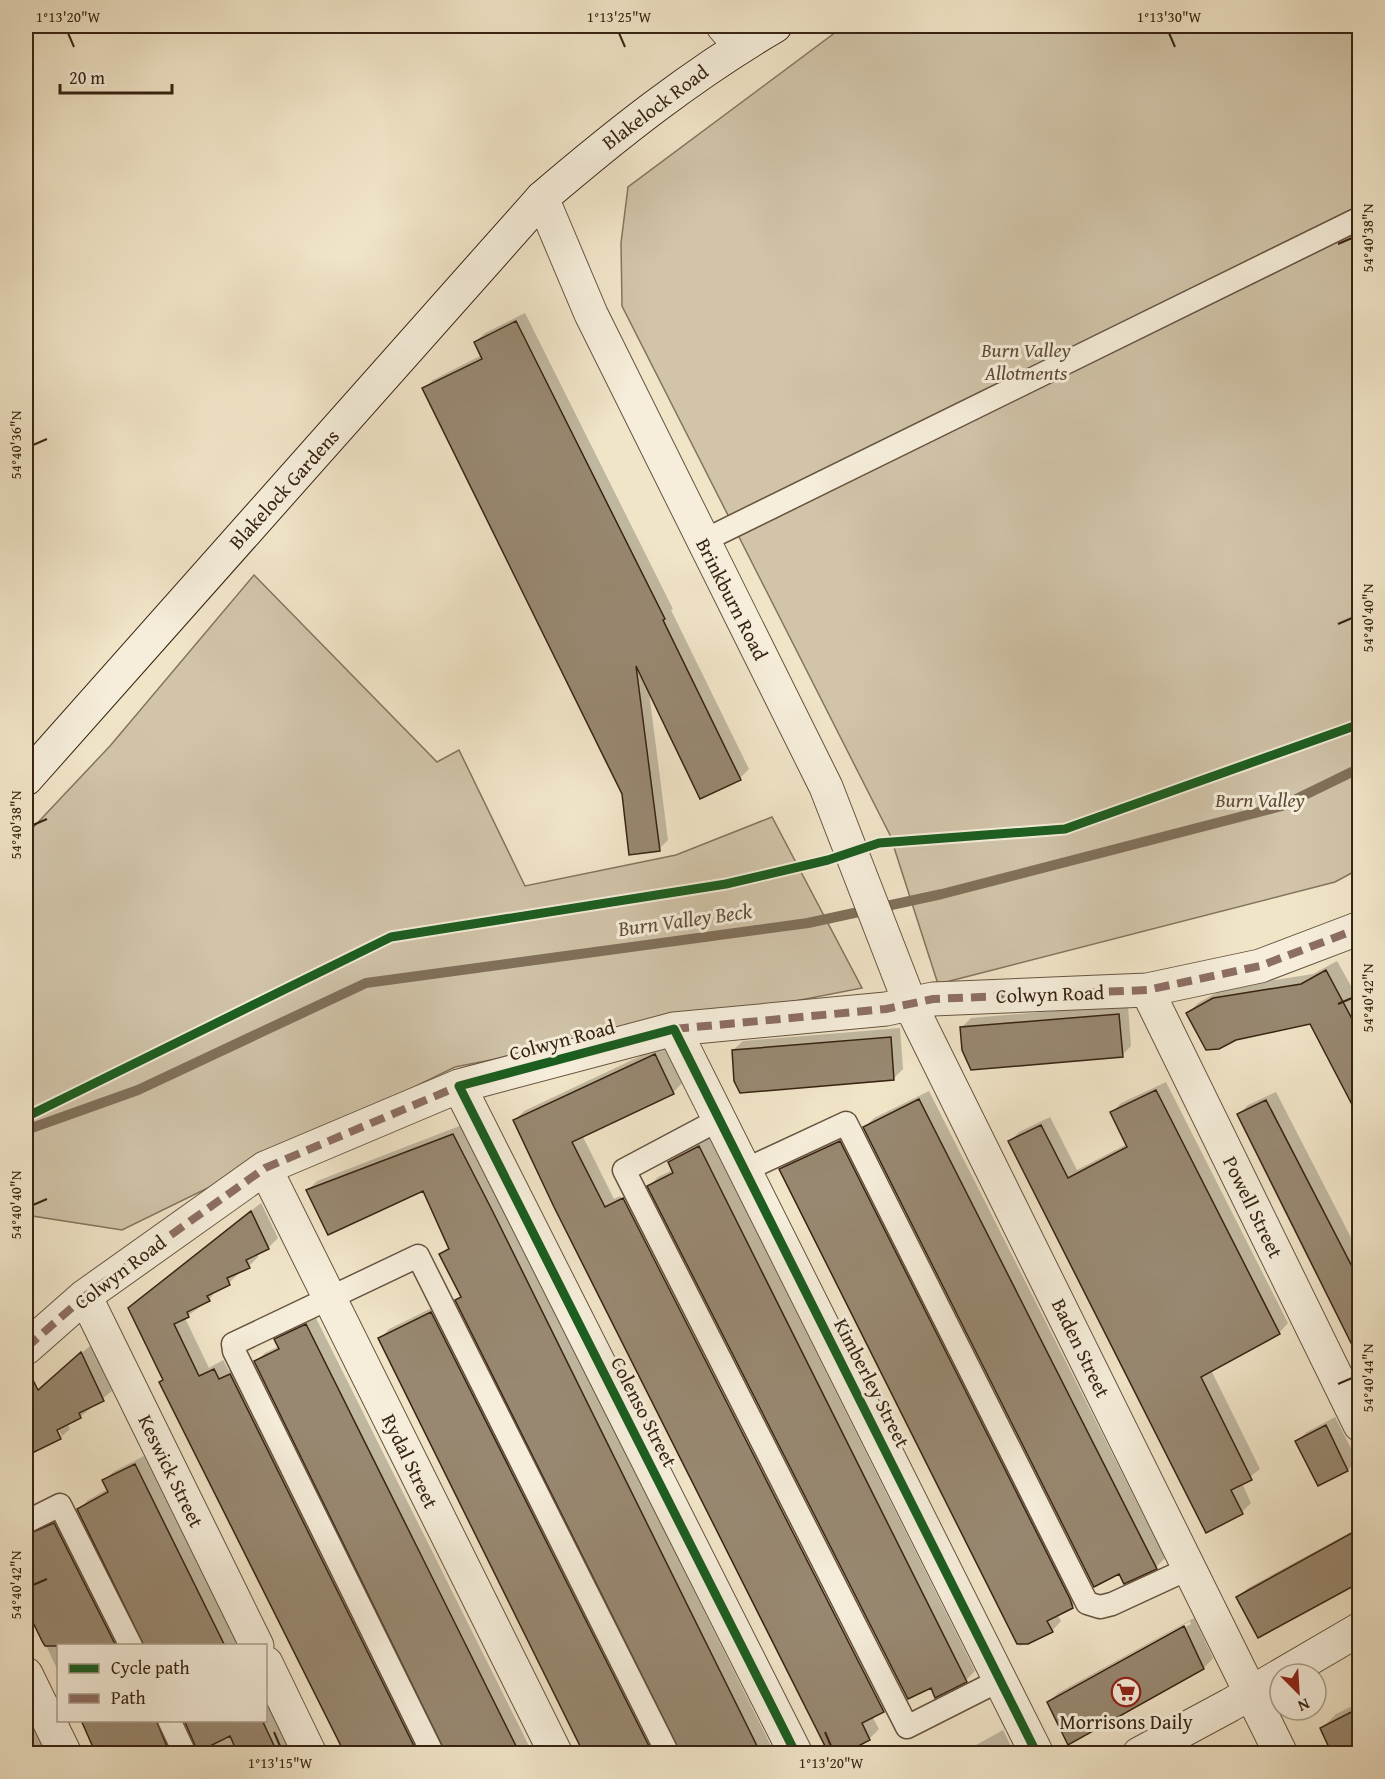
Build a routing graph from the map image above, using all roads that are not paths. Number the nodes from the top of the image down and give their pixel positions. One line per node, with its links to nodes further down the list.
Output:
1 (775, 26): 2 (street, Blakelock Road)
2 (732, 36): 3 (street, Blakelock Road)
3 (542, 198): 5 (street, Brinkburn Road); 6 (street, Blakelock Gardens)
4 (1359, 218): 5 (lane)
5 (703, 541): 9 (street, Brinkburn Road)
6 (26, 779)
7 (1356, 939): 8 (street, Colwyn Road)
8 (1147, 990): 9 (street, Colwyn Road); 18 (street, Powell Street)
9 (911, 1006): 10 (street, Colwyn Road); 20 (street, Baden Street)
10 (674, 1029): 11 (street, Colwyn Road); 12 (street, Kimberley Street)
11 (459, 1086): 13 (street, Colwyn Road); 35 (street, Colenso Street)
12 (720, 1119): 14 (street, Kimberley Street); 26 (lane)
13 (265, 1168): 15 (street, Colwyn Road); 16 (street, Rydal Street)
14 (745, 1170): 20 (lane); 26 (street, Kimberley Street)
15 (85, 1296): 17 (street, Colwyn Road); 23 (street, Keswick Street)
16 (330, 1299): 32 (lane); 33 (street, Rydal Street); 34 (lane)
17 (26, 1348)
18 (1359, 1425)
19 (26, 1522): 22 (lane)
20 (1190, 1568): 27 (street, Baden Street)
21 (1359, 1629): 27 (street)
22 (130, 1644)
23 (256, 1644)
24 (267, 1665): 31 (street)
25 (26, 1674): 29 (street)
26 (1000, 1680): 36 (street, Kimberley Street)
27 (1250, 1691): 37 (street); 38 (street, Baden Street)
28 (170, 1722): 30 (lane)
29 (65, 1754)
30 (185, 1754)
31 (310, 1754)
32 (433, 1754)
33 (556, 1754)
34 (668, 1754)
35 (796, 1754)
36 (1037, 1754)
37 (1139, 1754)
38 (1281, 1754)

